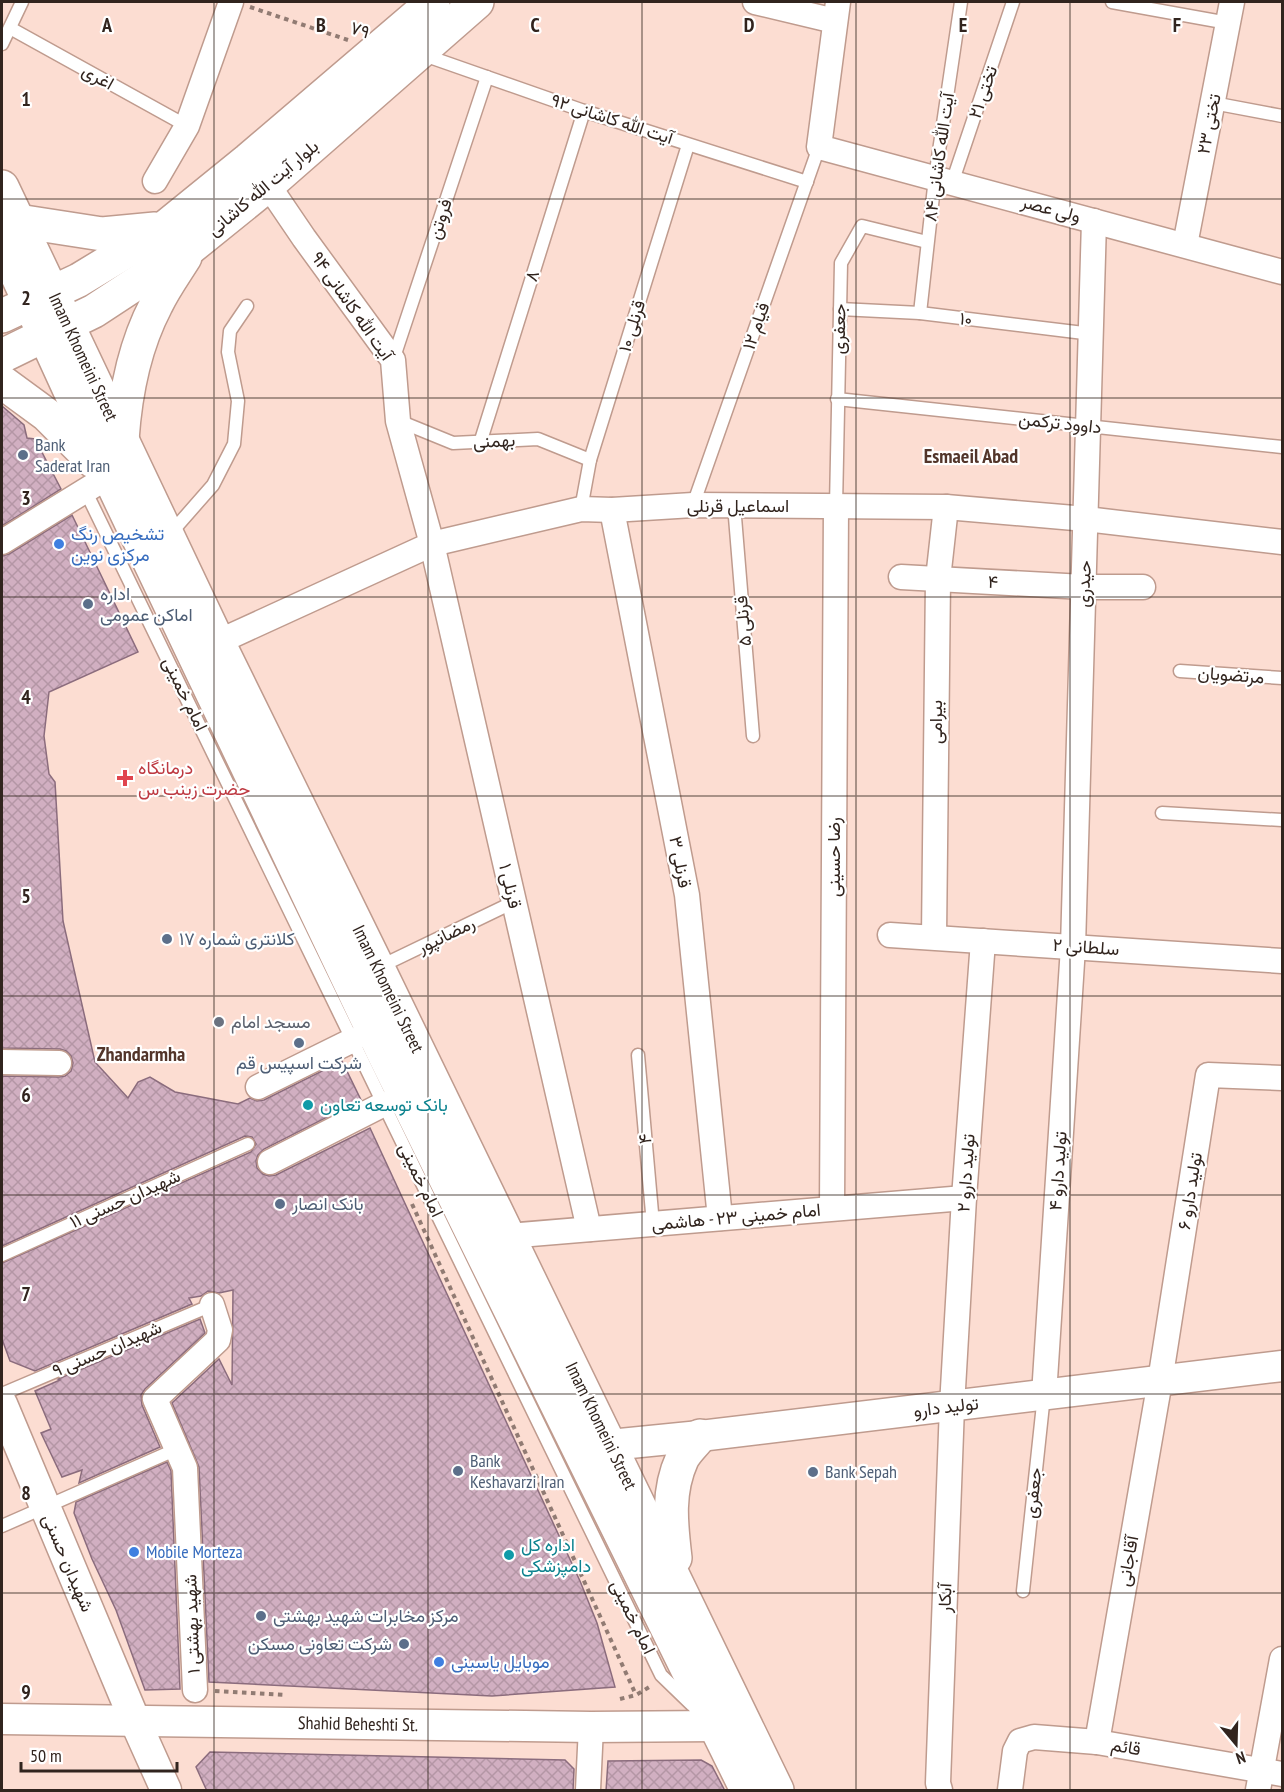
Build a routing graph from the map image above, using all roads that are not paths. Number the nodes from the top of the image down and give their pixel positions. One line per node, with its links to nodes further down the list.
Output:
1 (22, 2): 11 (lane)
2 (433, 2): 27 (main road, بلوار آیت الله کاشانی)
3 (755, 2): 9 (street)
4 (961, 2): 21 (lane, آیت الله کاشانی ۸۴)
5 (1014, 2): 21 (lane, تختی ۲۱)
6 (1112, 2): 10 (lane)
7 (237, 3): 18 (street)
8 (475, 6): 13 (main road, بلوار آیت الله کاشانی)
9 (836, 11): 20 (street)
10 (1230, 12): 15 (street, تختی ۲۳)
11 (10, 28): 12 (lane); 18 (lane, اغری)
12 (2, 44)
13 (418, 54): 14 (lane, آیت الله کاشانی ۹۲); 24 (main road, بلوار آیت الله کاشانی)
14 (487, 77): 16 (lane, آیت الله کاشانی ۹۲); 40 (lane, فروتن)
15 (1213, 103): 17 (lane); 30 (street, تختی ۲۳)
16 (584, 111): 19 (lane, آیت الله کاشانی ۹۲); 46 (lane, ۸)
17 (1282, 116)
18 (187, 126): 22 (street)
19 (688, 145): 23 (lane, آیت الله کاشانی ۹۲); 48 (lane, قرنلی ۱۰)
20 (819, 147): 21 (street, ولی عصر); 23 (lane, ۱۲ قیام)
21 (944, 180): 26 (street, ولی عصر); 29 (lane, آیت الله کاشانی ۸۴)
22 (155, 181)
23 (807, 182): 50 (lane, ۱۲ قیام)
24 (268, 185): 31 (main road, بلوار آیت الله کاشانی); 40 (street, آیت الله کاشانی ۹۴)
25 (2, 187): 28 (main road, Imam Khomeini Street)
26 (1094, 221): 30 (street, ولی عصر); 38 (street, حیدری)
27 (163, 229): 28 (main road); 33 (main road, بلوار آیت الله کاشانی)
28 (10, 232): 33 (main road, Imam Khomeini Street)
29 (927, 242): 35 (lane, جعفری); 36 (lane, آیت الله کاشانی ۸۴)
30 (1185, 246): 32 (street, ولی عصر)
31 (190, 248): 37 (main road, بلوار آیت الله کاشانی); 45 (main road)
32 (1282, 272)
33 (28, 304): 37 (main road, Imam Khomeini Street)
34 (247, 306): 57 (lane)
35 (840, 309): 36 (lane, ۱۰); 42 (lane, جعفری)
36 (920, 313): 38 (lane, ۱۰)
37 (57, 331): 39 (main road, بلوار آیت الله کاشانی); 45 (main road, Imam Khomeini Street); 49 (main road, Imam Khomeini Street)
38 (1092, 334): 44 (street, حیدری)
39 (2, 356)
40 (393, 360): 43 (street, آیت الله کاشانی ۹۴)
41 (2, 382): 49 (main road)
42 (837, 399): 44 (lane, داوود ترکمن); 52 (lane, جعفری)
43 (398, 421): 46 (lane, بهمنی); 60 (street, آیت الله کاشانی ۹۴)
44 (1089, 426): 47 (lane, داوود ترکمن); 56 (street, حیدری)
45 (122, 440): 57 (main road, Imam Khomeini Street)
46 (481, 440): 48 (lane, بهمنی)
47 (1282, 447)
48 (590, 460): 54 (lane, قرنلی ۱۰)
49 (97, 483): 58 (street); 78 (lane, امام خمینی); 111 (main road, Imam Khomeini Street)
50 (693, 505): 51 (street, اسماعیل قرنلی); 55 (street, اسماعیل قرنلی)
51 (734, 506): 52 (street, اسماعیل قرنلی); 68 (lane, قرنلی ۵)
52 (836, 506): 53 (street, اسماعیل قرنلی); 88 (street, رضا حسینی)
53 (946, 507): 56 (street, اسماعیل قرنلی); 62 (street, بیرامی)
54 (581, 509): 55 (street, اسماعیل قرنلی); 60 (street, اسماعیل قرنلی)
55 (612, 510): 89 (street, قرنلی ۳)
56 (1086, 519): 59 (street, اسماعیل قرنلی); 63 (street, حیدری)
57 (167, 537): 65 (main road, Imam Khomeini Street)
58 (2, 542)
59 (1282, 542)
60 (432, 544): 65 (street, اسماعیل قرنلی); 71 (street, قرنلی ۱)
61 (901, 577): 62 (street, ۴)
62 (938, 579): 63 (street, ۴); 73 (street, بیرامی)
63 (1084, 587): 64 (street, ۴); 75 (street, حیدری)
64 (1143, 587)
65 (218, 642): 77 (main road, Imam Khomeini Street)
66 (1180, 671): 67 (lane, مرتضویان)
67 (1282, 678)
68 (753, 736)
69 (1162, 813): 70 (lane)
70 (1282, 820)
71 (514, 902): 77 (lane, رمضانپور); 91 (street, قرنلی ۱)
72 (890, 935): 73 (street, ۲ سلطانی)
73 (934, 937): 74 (street, ۲ سلطانی)
74 (983, 941): 75 (street, ۲ سلطانی); 87 (street, تولید دارو ۲)
75 (1073, 946): 76 (street, ۲ سلطانی); 98 (street, تولید دارو ۴)
76 (1282, 960)
77 (378, 968): 92 (main road, Imam Khomeini Street)
78 (353, 1040): 83 (street); 84 (lane, امام خمینی)
79 (638, 1055): 90 (lane, ۴)
80 (2, 1062): 81 (street)
81 (59, 1063)
82 (1282, 1078): 96 (street, تولید دارو ۶)
83 (258, 1086)
84 (384, 1104): 86 (street); 111 (lane, امام خمینی)
85 (248, 1144): 93 (lane, شهیدان حسنی ۱۱)
86 (270, 1162)
87 (964, 1198): 88 (street, امام خمینی ۲۳ - هاشمی); 100 (street, تولید دارو ۲)
88 (832, 1208): 89 (street, امام خمینی ۲۳ - هاشمی)
89 (720, 1218): 90 (street, امام خمینی ۲۳ - هاشمی)
90 (653, 1224): 91 (street, امام خمینی ۲۳ - هاشمی)
91 (589, 1229): 92 (street, امام خمینی ۲۳ - هاشمی)
92 (507, 1236): 102 (main road, Imam Khomeini Street)
93 (2, 1254)
94 (212, 1305): 97 (lane, شهیدان حسنی ۹); 103 (street, شهید بهشتی ۱)
95 (1282, 1366): 96 (street, تولید دارو)
96 (1160, 1381): 98 (street, تولید دارو); 114 (street, آقاجانی)
97 (2, 1394)
98 (1044, 1395): 100 (street, تولید دارو); 107 (lane, جعفری)
99 (2, 1404): 104 (street, شهیدان حسنی)
100 (952, 1406): 101 (street, تولید دارو); 120 (street, آبکار)
101 (700, 1436): 102 (street, تولید دارو); 106 (main road)
102 (610, 1445): 106 (main road, Imam Khomeini Street)
103 (177, 1449): 104 (lane); 109 (street, شهید بهشتی ۱)
104 (44, 1506): 105 (lane); 112 (street, شهیدان حسنی)
105 (2, 1526)
106 (678, 1584): 111 (main road, Imam Khomeini Street)
107 (1023, 1591)
108 (1282, 1659): 115 (street)
109 (195, 1690)
110 (2, 1719): 112 (street, Shahid Beheshti St.)
111 (728, 1719): 113 (street, Shahid Beheshti St.); 118 (main road, Imam Khomeini Street); 119 (main road, Imam Khomeini Street)
112 (135, 1721): 113 (street, Shahid Beheshti St.); 116 (street, شهیدان حسنی)
113 (591, 1727): 117 (street)
114 (1097, 1742): 115 (street, قائم); 121 (street, قائم)
115 (1267, 1778)
116 (166, 1791)
117 (588, 1791)
118 (747, 1791)
119 (777, 1791)
120 (940, 1791)
121 (1010, 1791)

